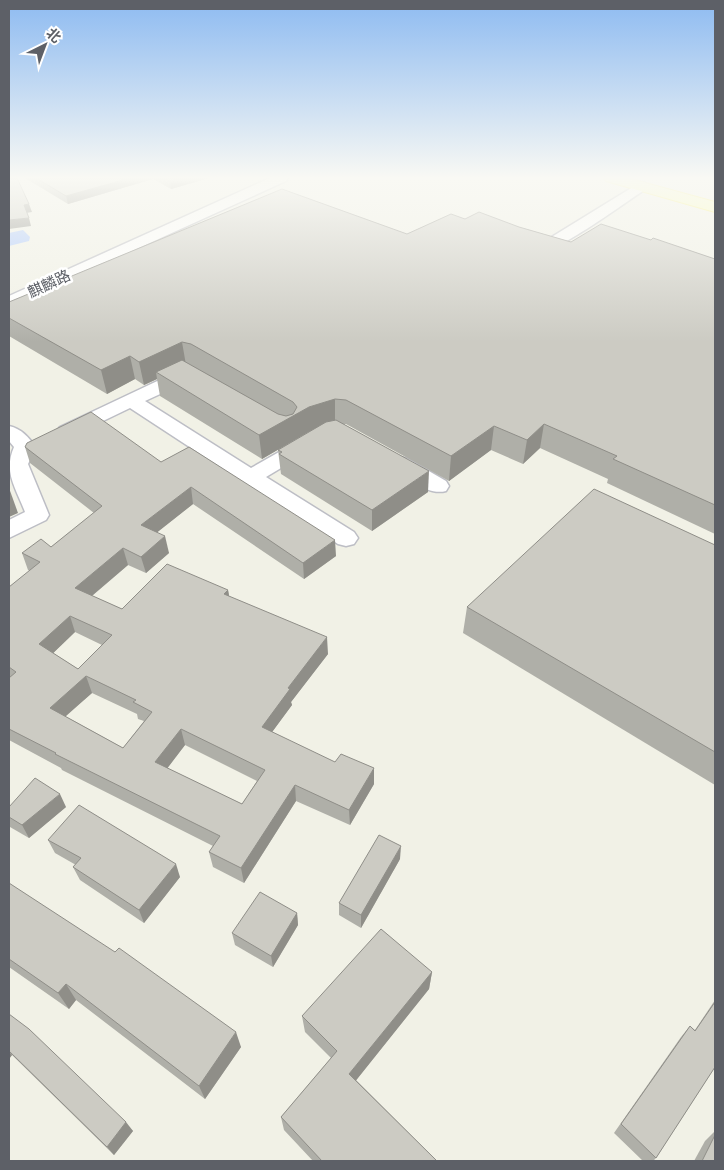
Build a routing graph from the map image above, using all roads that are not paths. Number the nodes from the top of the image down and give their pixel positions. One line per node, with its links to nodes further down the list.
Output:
1 (161, 233): 4 (street, 麒麟路)
2 (567, 233): 3 (street)
3 (512, 239)
4 (9, 302)
5 (204, 383): 6 (street)
6 (130, 400): 9 (street); 11 (street)
7 (9, 432): 9 (street)
8 (326, 435): 11 (street)
9 (37, 443): 13 (street)
10 (380, 453): 12 (street)
11 (251, 477): 14 (street)
12 (438, 486)
13 (9, 530)
14 (346, 538)

